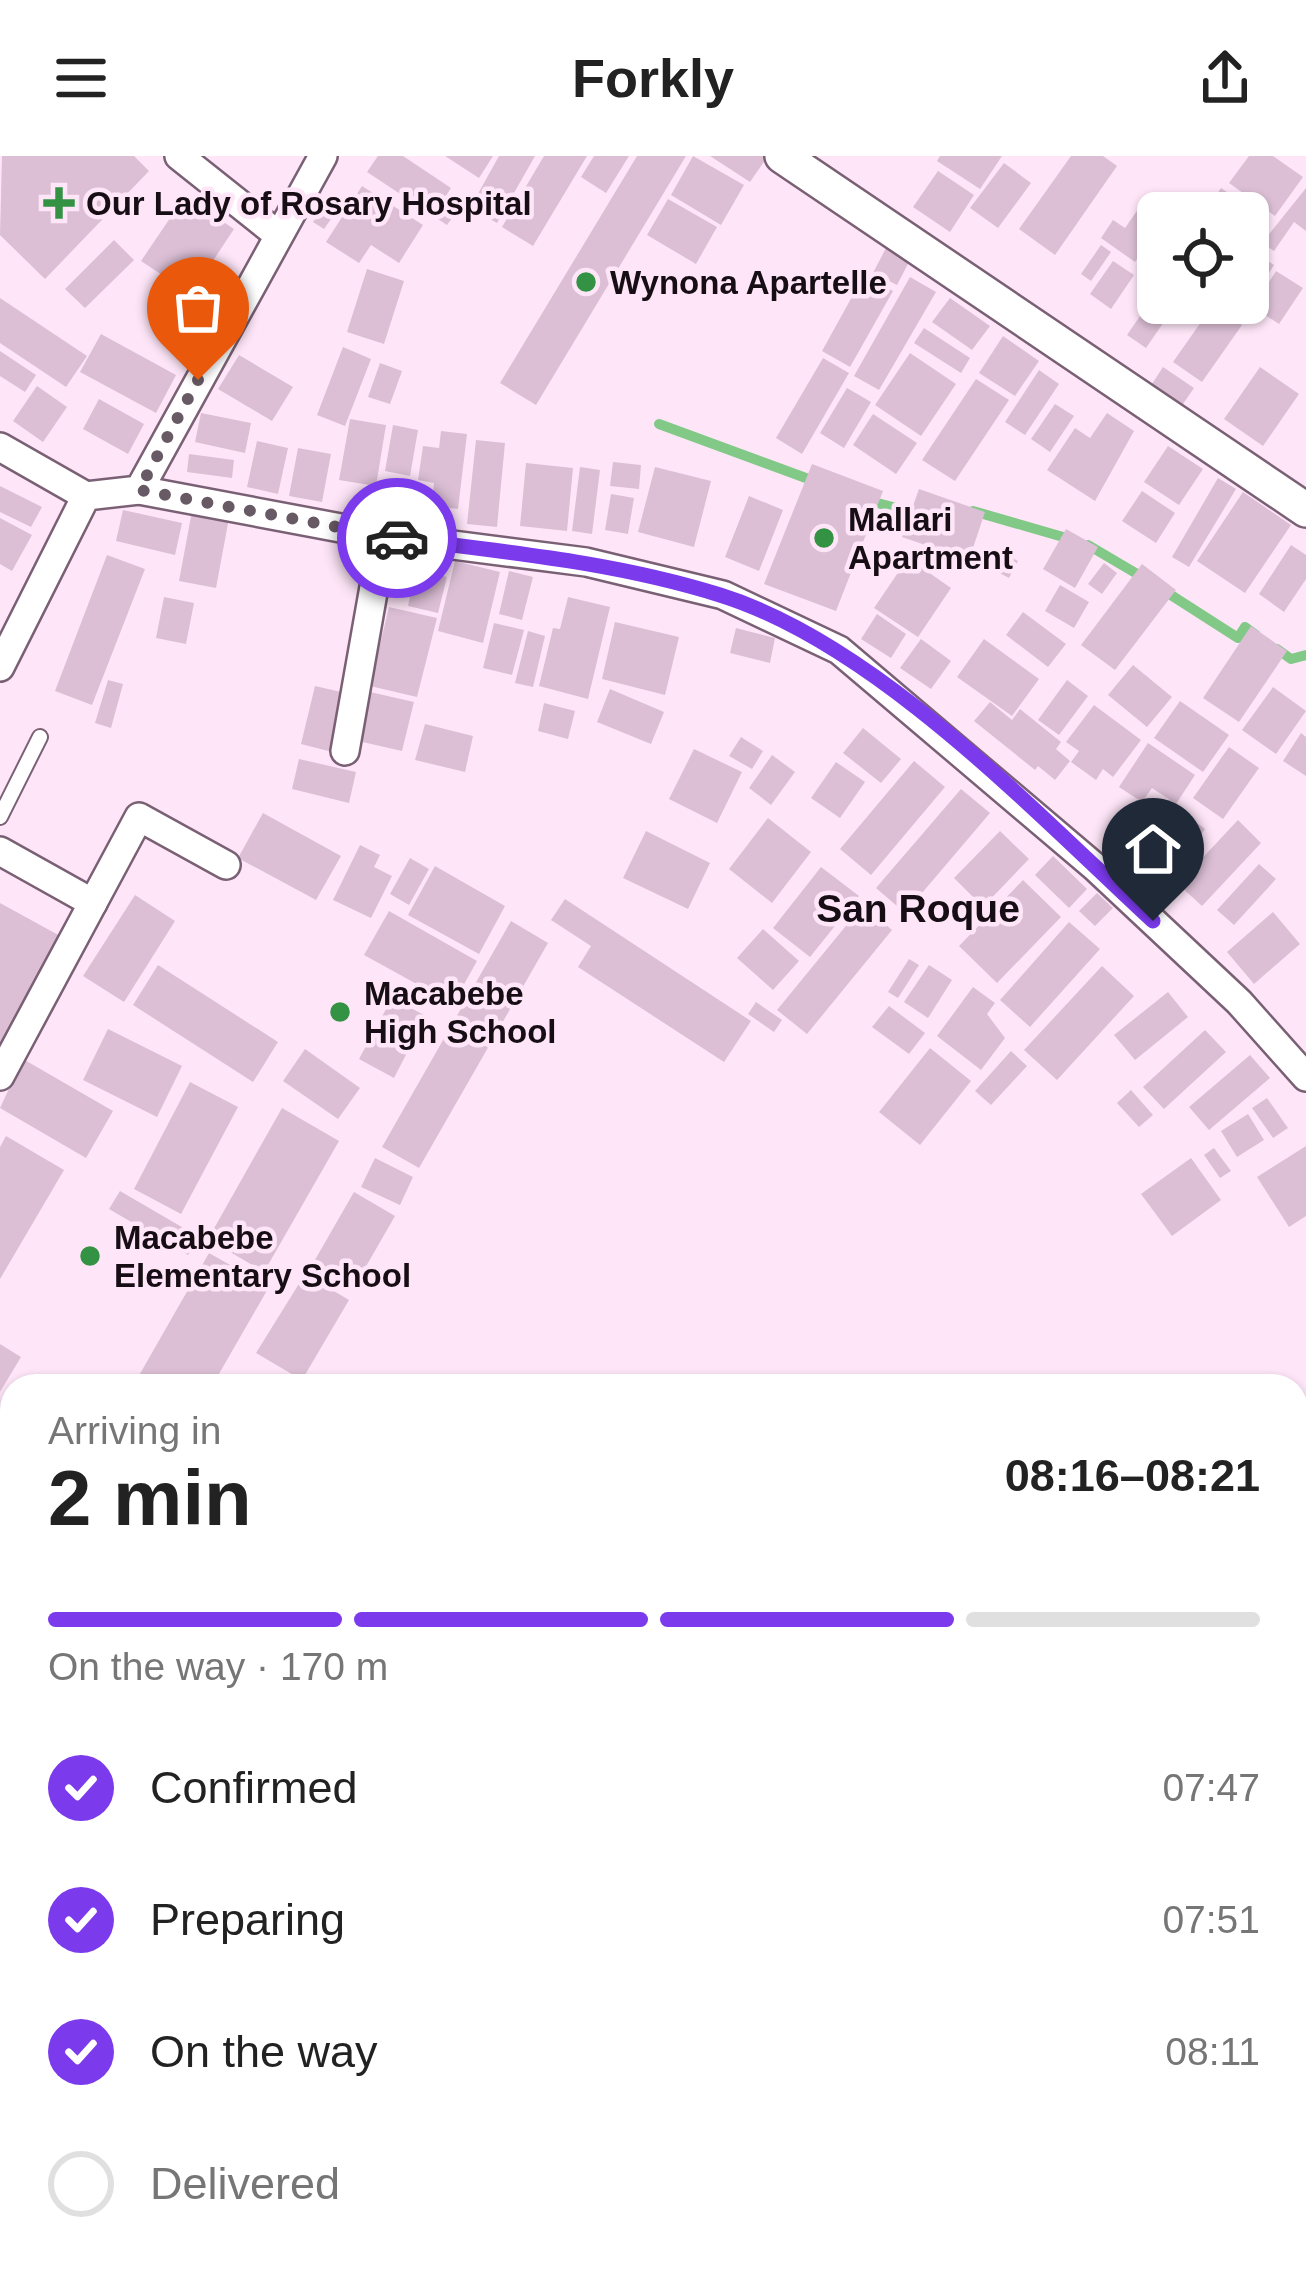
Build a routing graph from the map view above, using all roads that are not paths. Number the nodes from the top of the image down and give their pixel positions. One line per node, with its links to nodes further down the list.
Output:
1 (179, 156): 4 (street)
2 (323, 156): 4 (street)
3 (782, 156): 8 (street)
4 (278, 235): 6 (street)
5 (0, 447): 7 (street)
6 (139, 490): 7 (street); 9 (street)
7 (86, 496): 10 (street)
8 (1306, 510)
9 (383, 536): 12 (street); 18 (street)
10 (0, 667)
11 (40, 737): 13 (lane)
12 (345, 752)
13 (0, 817)
14 (0, 851): 16 (street)
15 (226, 865): 16 (street)
16 (93, 903): 17 (street)
17 (0, 1076)
18 (1306, 1077)

